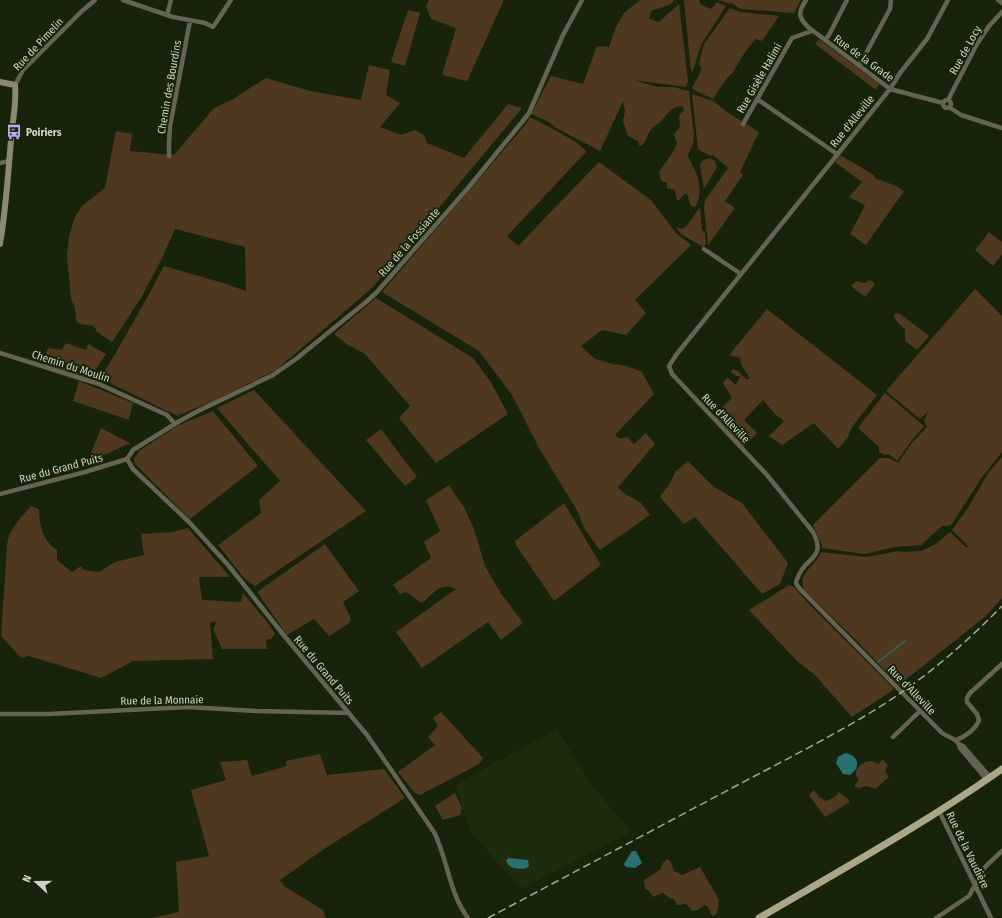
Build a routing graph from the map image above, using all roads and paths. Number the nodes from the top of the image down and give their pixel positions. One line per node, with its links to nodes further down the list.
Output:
1 (95, 0): 19 (street, Rue de Pimelin)
2 (124, 0): 13 (street)
3 (171, 0): 13 (street)
4 (231, 0): 14 (street)
5 (582, 0): 35 (street, Rue de la Fossiante)
6 (806, 0): 15 (street, Rue de la Grade)
7 (847, 0): 16 (street)
8 (891, 0): 17 (street)
9 (948, 0): 20 (street, Rue d'Alleville)
10 (998, 0): 11 (street)
11 (1002, 3)
12 (1002, 12): 22 (street, Rue de Locy)
13 (167, 15): 14 (street)
14 (190, 21): 28 (street, Chemin des Bourdins)
15 (812, 30): 16 (street, Rue de la Grade); 21 (street, Rue Gisèle Halimi)
16 (825, 40): 17 (street, Rue de la Grade)
17 (859, 66): 20 (street, Rue de la Grade)
18 (0, 82): 19 (main road)
19 (15, 85): 29 (main road)
20 (890, 89): 23 (street, Rue de la Grade); 27 (street, Rue d'Alleville)
21 (758, 99): 25 (street, Rue Gisèle Halimi); 27 (street)
22 (948, 100): 23 (street); 24 (street)
23 (943, 103): 24 (street)
24 (949, 107): 26 (street)
25 (743, 124)
26 (1002, 128)
27 (837, 154): 33 (street, Rue d'Alleville)
28 (169, 156)
29 (9, 161): 30 (street); 31 (main road)
30 (0, 163)
31 (0, 244)
32 (704, 249): 33 (street)
33 (740, 274): 39 (street, Rue d'Alleville)
34 (0, 353): 35 (street, Chemin du Moulin)
35 (176, 424): 36 (street, Rue du Grand Puits)
36 (127, 459): 37 (street, Rue du Grand Puits); 40 (street, Rue du Grand Puits)
37 (0, 494)
38 (1002, 664): 43 (street)
39 (920, 711): 42 (street); 43 (street, Rue d'Alleville)
40 (348, 713): 41 (street, Rue de la Monnaie); 49 (street, Rue du Grand Puits)
41 (0, 714)
42 (894, 737)
43 (958, 742): 45 (street, Rue d'Alleville)
44 (1002, 769): 45 (main road)
45 (989, 778): 46 (main road)
46 (939, 811): 48 (street, Rue de la Vaudière); 50 (main road)
47 (1002, 851): 48 (street)
48 (975, 885): 51 (street); 52 (street, Rue de la Vaudière)
49 (468, 918)
50 (758, 918)
51 (936, 918)
52 (991, 918)

